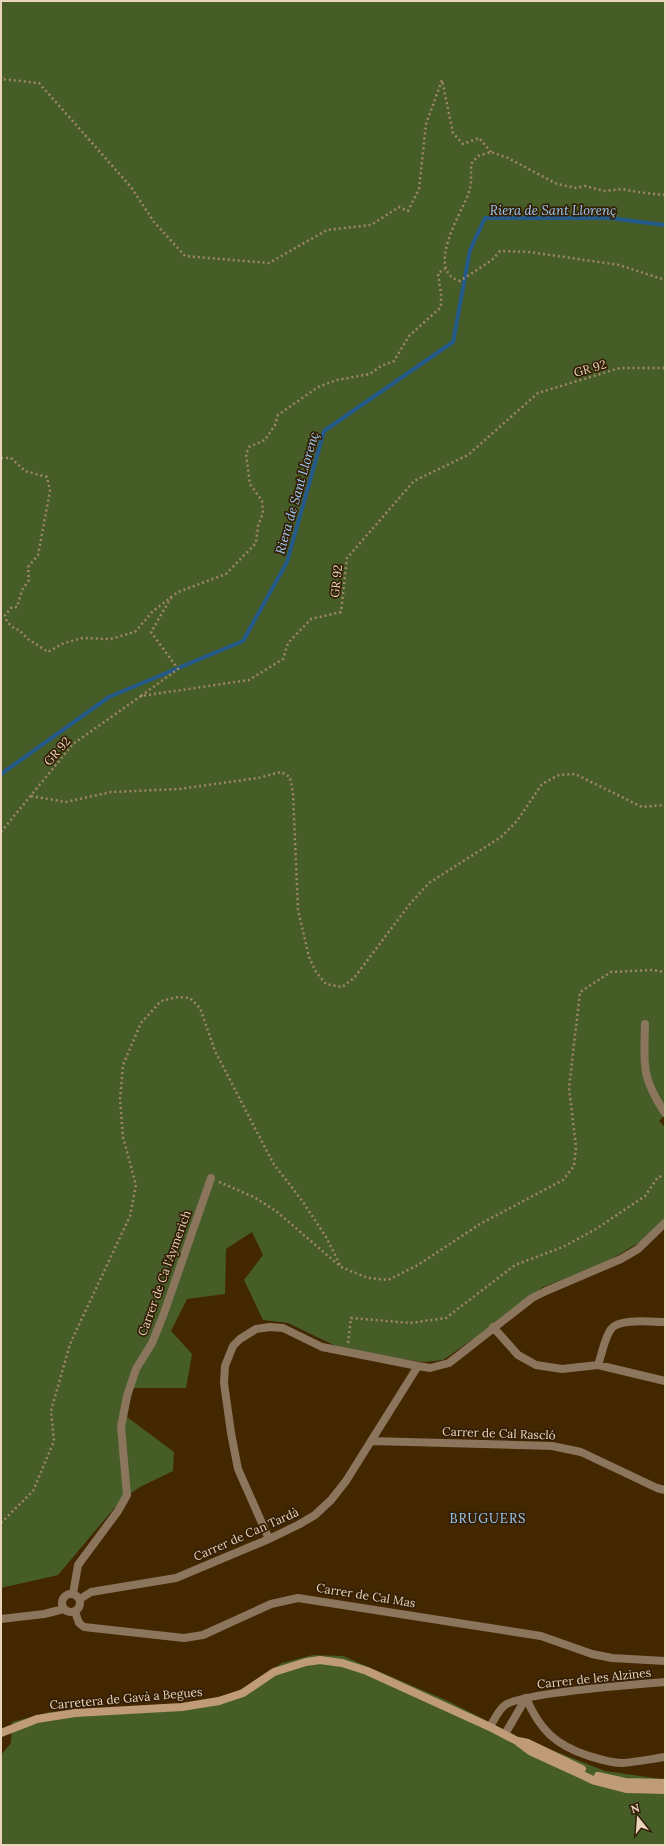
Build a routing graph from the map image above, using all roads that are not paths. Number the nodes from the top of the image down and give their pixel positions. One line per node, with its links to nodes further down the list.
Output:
1 (645, 1024): 2 (street)
2 (665, 1113)
3 (211, 1178): 13 (street, Carrer de Ca l'Aymerich)
4 (665, 1223): 6 (street)
5 (665, 1322): 7 (street)
6 (494, 1327): 7 (street); 8 (street)
7 (598, 1365): 9 (street)
8 (418, 1366): 10 (street, Carrer de Can Tardà); 12 (street)
9 (665, 1381)
10 (371, 1441): 11 (street, Carrer de Cal Rascló); 12 (street, Carrer de Can Tardà)
11 (665, 1490)
12 (269, 1539): 14 (street, Carrer de Can Tardà)
13 (72, 1594): 14 (street); 15 (street)
14 (80, 1599): 16 (street)
15 (64, 1609): 16 (street); 17 (street)
16 (75, 1612): 18 (street, Carrer de Cal Mas)
17 (1, 1618)
18 (665, 1661)
19 (665, 1682): 20 (street, Carrer de les Alzines)
20 (526, 1698): 21 (street, Carrer de les Alzines); 23 (street, Carrer de les Alzines); 25 (street)
21 (490, 1727): 22 (main road, Carretera de Gavà a Begues); 23 (main road, Carretera de Gavà a Begues)
22 (1, 1733)
23 (505, 1734): 24 (main road, Carretera de Gavà a Begues)
24 (517, 1741): 26 (main road, Carretera de Gavà a Begues); 27 (main road, Carretera de Gavà a Begues)
25 (665, 1757)
26 (665, 1784)
27 (665, 1790)

